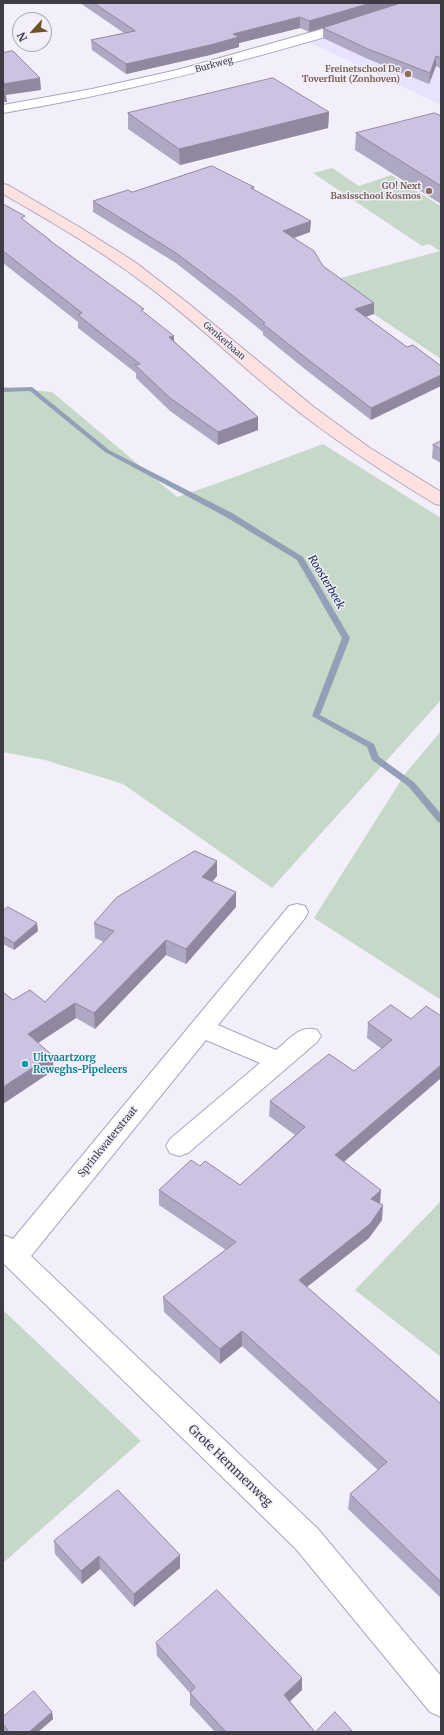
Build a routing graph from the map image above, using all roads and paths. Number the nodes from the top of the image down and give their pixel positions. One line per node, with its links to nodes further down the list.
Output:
1 (365, 21): 2 (street, Burkweg)
2 (3, 110)
3 (3, 188): 4 (street, Genkerbaan)
4 (441, 500)
5 (298, 912): 6 (street, Sprinkwaterstraat)
6 (202, 1028): 8 (street); 10 (street, Sprinkwaterstraat)
7 (309, 1036): 8 (street)
8 (279, 1061): 9 (street)
9 (179, 1146)
10 (8, 1251): 11 (street, Grote Hemmenweg)
11 (441, 1701)

